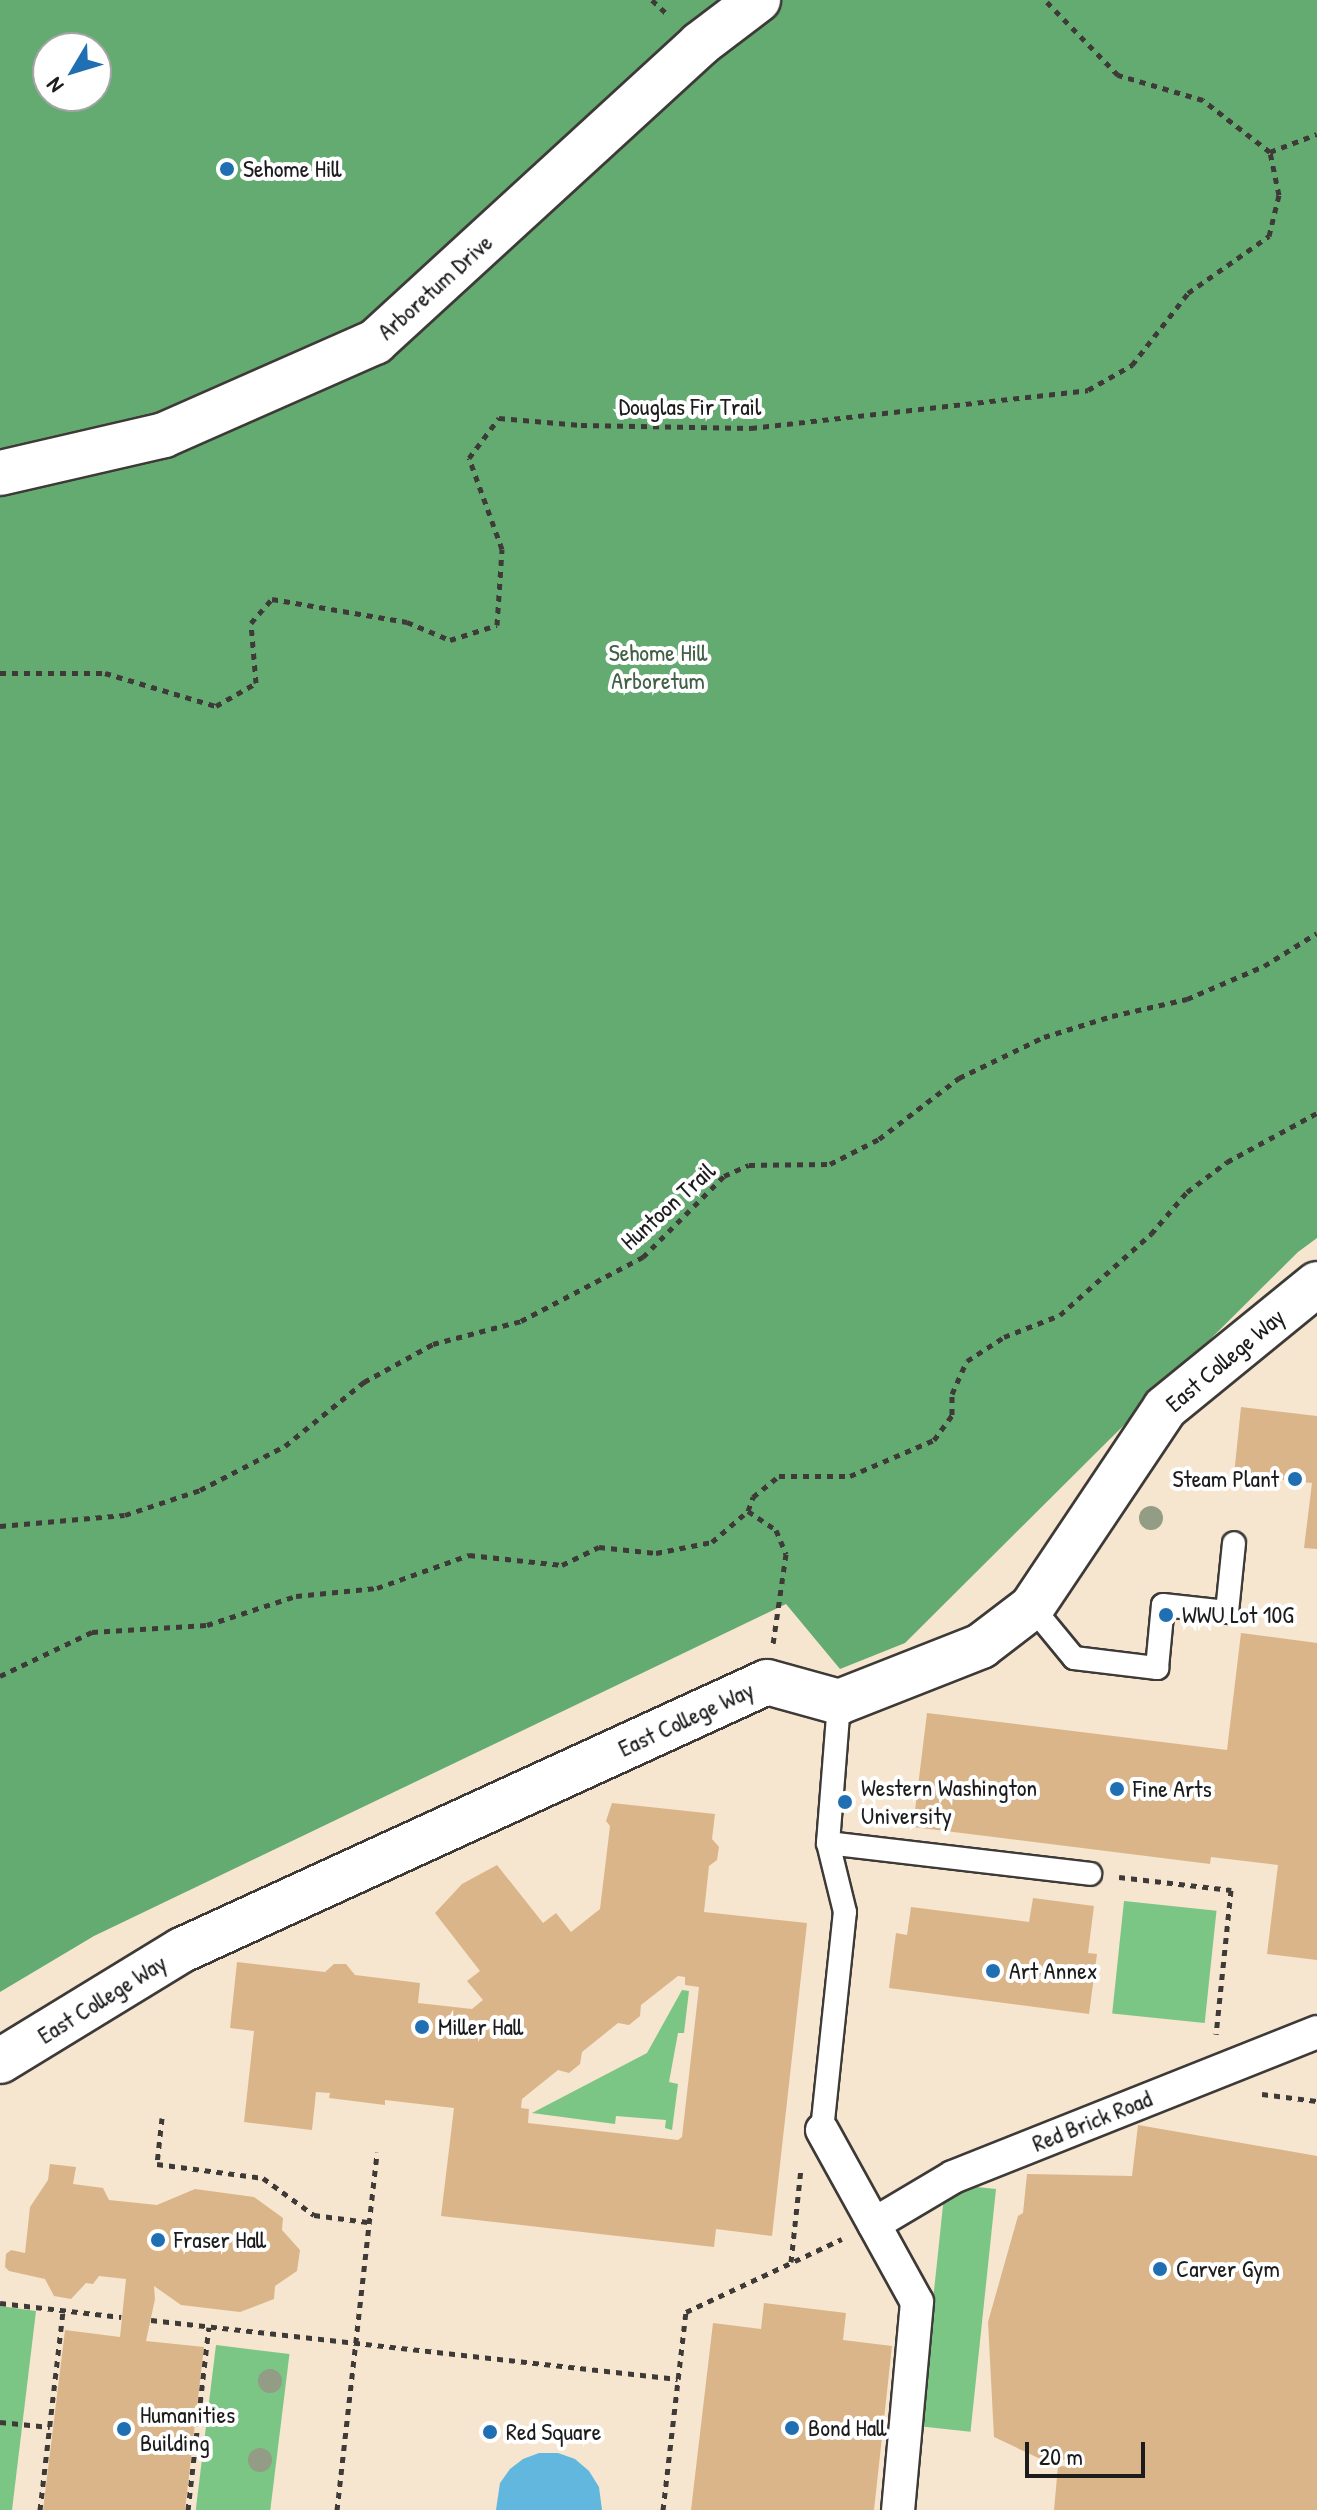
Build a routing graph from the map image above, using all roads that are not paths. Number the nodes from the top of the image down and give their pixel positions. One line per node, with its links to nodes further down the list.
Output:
1 (758, 0): 2 (street, Arboretum Drive)
2 (0, 473)
3 (1317, 1284): 5 (street, East College Way)
4 (1234, 1543): 5 (lane)
5 (1032, 1607): 6 (street, East College Way)
6 (839, 1702): 7 (lane); 10 (street, East College Way)
7 (828, 1843): 8 (lane); 11 (lane)
8 (1090, 1874)
9 (1317, 2032): 12 (street, Red Brick Road)
10 (0, 2061)
11 (822, 2130): 12 (street)
12 (874, 2224): 13 (street)
13 (898, 2510)

